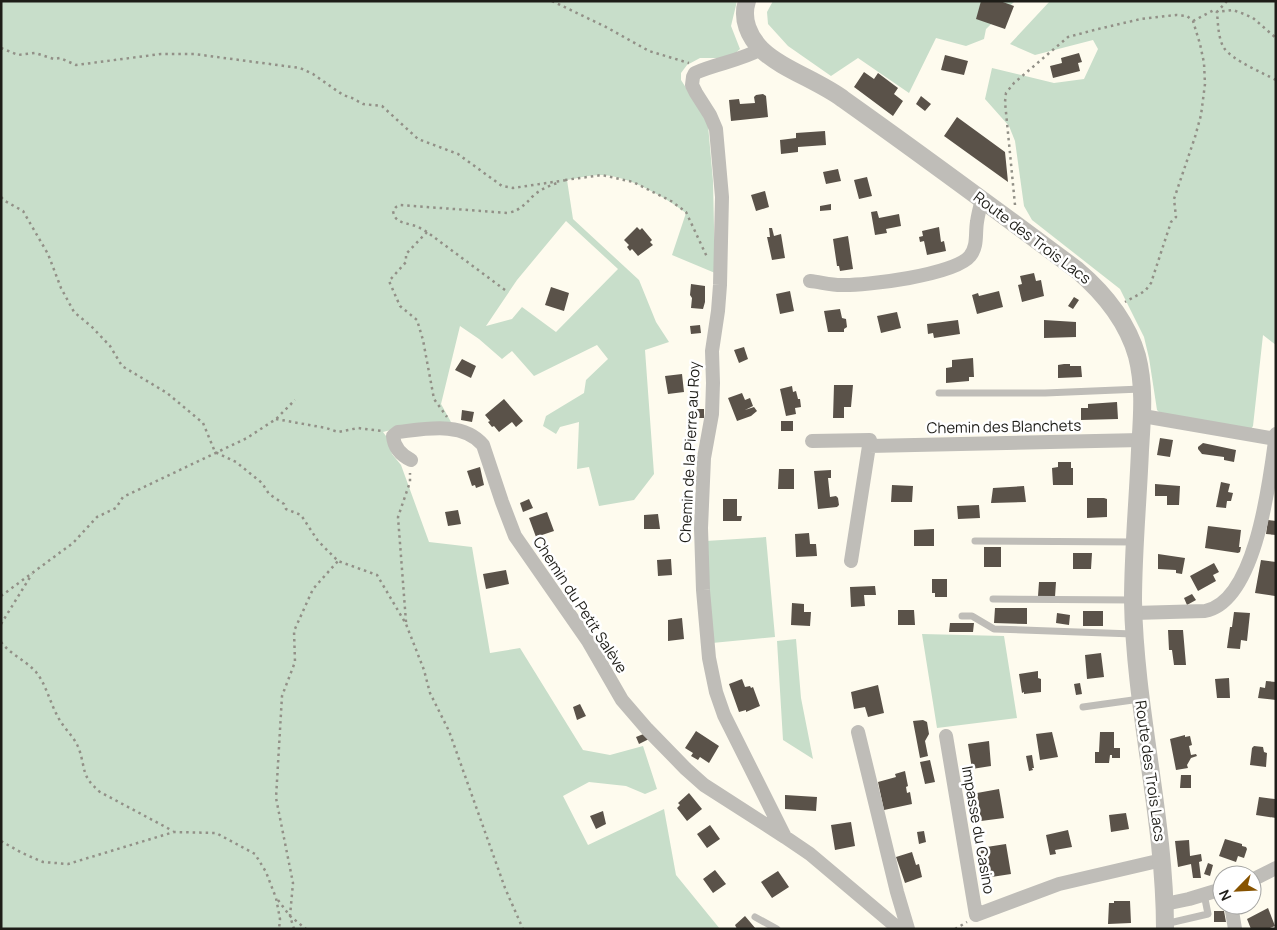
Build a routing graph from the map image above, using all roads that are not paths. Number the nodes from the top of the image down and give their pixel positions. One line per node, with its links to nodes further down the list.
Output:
1 (747, 1): 2 (street, Route des Trois Lacs)
2 (762, 49): 3 (street, Route des Trois Lacs); 25 (street, Chemin de la Pierre au Roy)
3 (982, 200): 4 (street); 5 (street, Route des Trois Lacs)
4 (810, 281)
5 (1142, 389): 6 (lane); 7 (street, Route des Trois Lacs)
6 (938, 394)
7 (1144, 416): 9 (street); 10 (street, Route des Trois Lacs)
8 (1276, 434): 9 (street)
9 (1275, 439): 18 (street)
10 (1141, 440): 12 (street, Chemin des Blanchets); 15 (street, Route des Trois Lacs)
11 (812, 441): 12 (street, Chemin des Blanchets)
12 (869, 446): 16 (street)
13 (410, 460): 25 (street, Chemin du Petit Salève)
14 (975, 542): 15 (lane)
15 (1136, 542): 18 (street, Route des Trois Lacs)
16 (851, 561)
17 (993, 599): 18 (lane)
18 (1134, 606): 20 (street, Route des Trois Lacs)
19 (962, 616): 20 (lane)
20 (1135, 634): 21 (street, Route des Trois Lacs)
21 (1140, 699): 22 (lane); 26 (street, Route des Trois Lacs)
22 (1083, 707)
23 (858, 732): 35 (street)
24 (946, 736): 26 (street, Impasse du Casino)
25 (786, 837): 35 (street, Chemin de la Pierre au Roy)
26 (1162, 860): 31 (street, Route des Trois Lacs)
27 (1276, 868): 28 (street)
28 (1262, 875)
29 (1212, 892): 30 (street)
30 (1204, 894): 31 (street); 34 (lane)
31 (1165, 904): 34 (street, Route des Trois Lacs)
32 (1233, 915): 37 (street)
33 (755, 917): 36 (lane)
34 (1165, 926)
35 (899, 928)
36 (777, 929)
37 (1236, 929)

